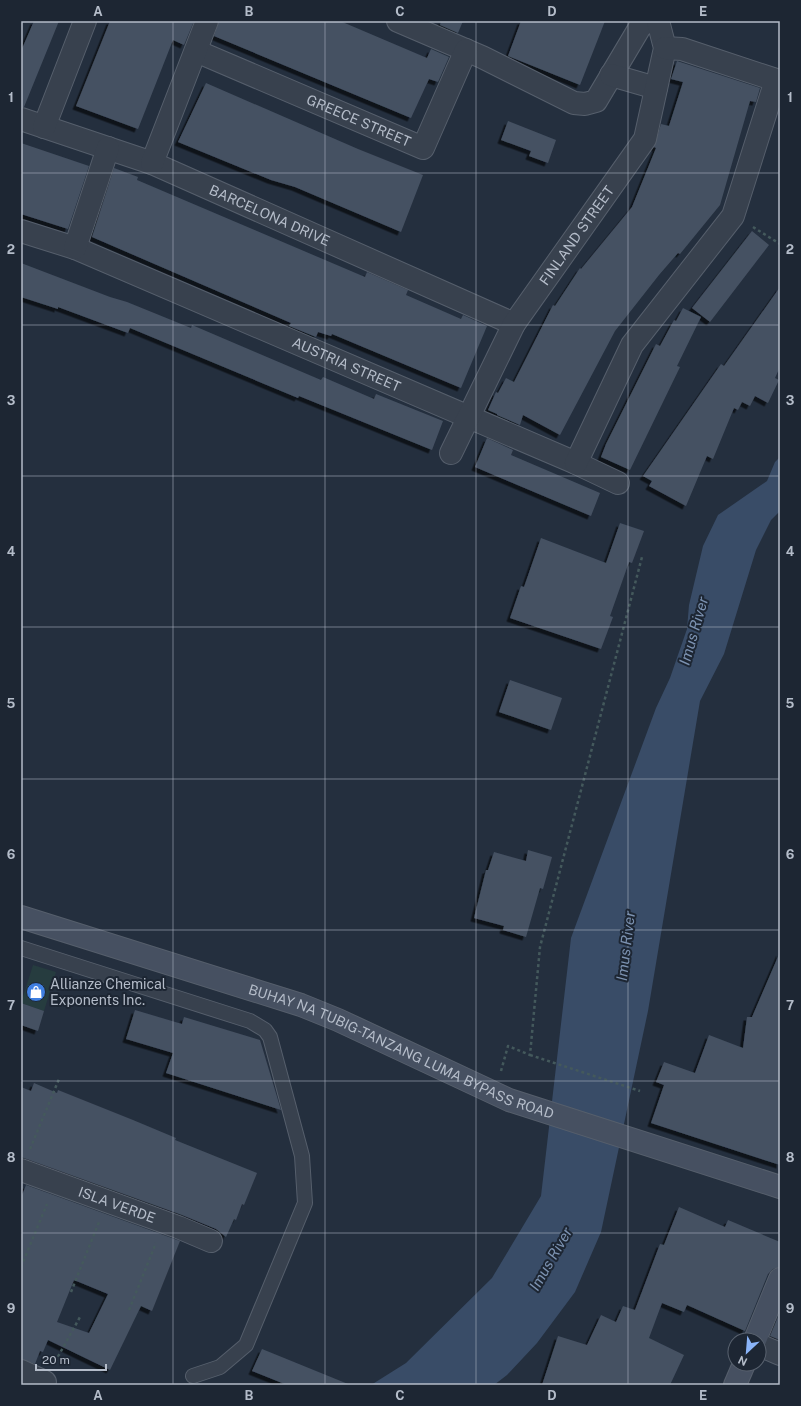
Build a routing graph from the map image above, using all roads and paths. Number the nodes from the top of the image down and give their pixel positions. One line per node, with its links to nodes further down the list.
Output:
1 (85, 21): 13 (street)
2 (207, 21): 9 (street)
3 (398, 21): 6 (street)
4 (648, 21): 10 (street)
5 (658, 21): 7 (street)
6 (428, 27): 8 (street)
7 (666, 48): 11 (street, FINLAND STREET); 16 (street)
8 (466, 50): 9 (street, GREECE STREET); 10 (street)
9 (196, 51): 15 (street)
10 (611, 74): 11 (street)
11 (656, 88): 20 (street, FINLAND STREET)
12 (21, 119): 13 (street, BARCELONA DRIVE)
13 (44, 127): 14 (street, BARCELONA DRIVE)
14 (108, 148): 15 (street, BARCELONA DRIVE); 19 (street)
15 (152, 163): 20 (street, BARCELONA DRIVE)
16 (733, 216): 18 (path); 23 (street)
17 (21, 231): 19 (street, AUSTRIA STREET)
18 (780, 244)
19 (75, 248): 21 (street, AUSTRIA STREET)
20 (514, 324): 21 (street, FINLAND STREET)
21 (468, 417): 22 (street, FINLAND STREET); 23 (street, AUSTRIA STREET)
22 (451, 453)
23 (576, 463): 24 (street, AUSTRIA STREET)
24 (618, 483)
25 (642, 557): 28 (path)
26 (21, 918): 31 (street, BUHAY NA TUBIG-TANZANG LUMA BYPASS ROAD)
27 (21, 948): 48 (lane)
28 (530, 1055): 30 (path); 31 (path)
29 (59, 1079): 32 (path)
30 (640, 1091)
31 (495, 1095): 34 (street, BUHAY NA TUBIG-TANZANG LUMA BYPASS ROAD)
32 (24, 1163): 33 (street, ISLA VERDE)
33 (55, 1183): 35 (street, ISLA VERDE); 38 (path)
34 (780, 1187)
35 (107, 1201): 36 (street, ISLA VERDE); 40 (path)
36 (164, 1222): 37 (street, ISLA VERDE); 41 (path)
37 (212, 1241)
38 (21, 1268)
39 (780, 1279): 43 (street)
40 (71, 1292)
41 (129, 1310)
42 (80, 1316): 49 (path)
43 (757, 1332)
44 (767, 1348): 45 (street)
45 (780, 1354)
46 (21, 1371): 49 (street)
47 (741, 1372): 50 (street)
48 (193, 1376)
49 (45, 1382)
50 (735, 1385)

